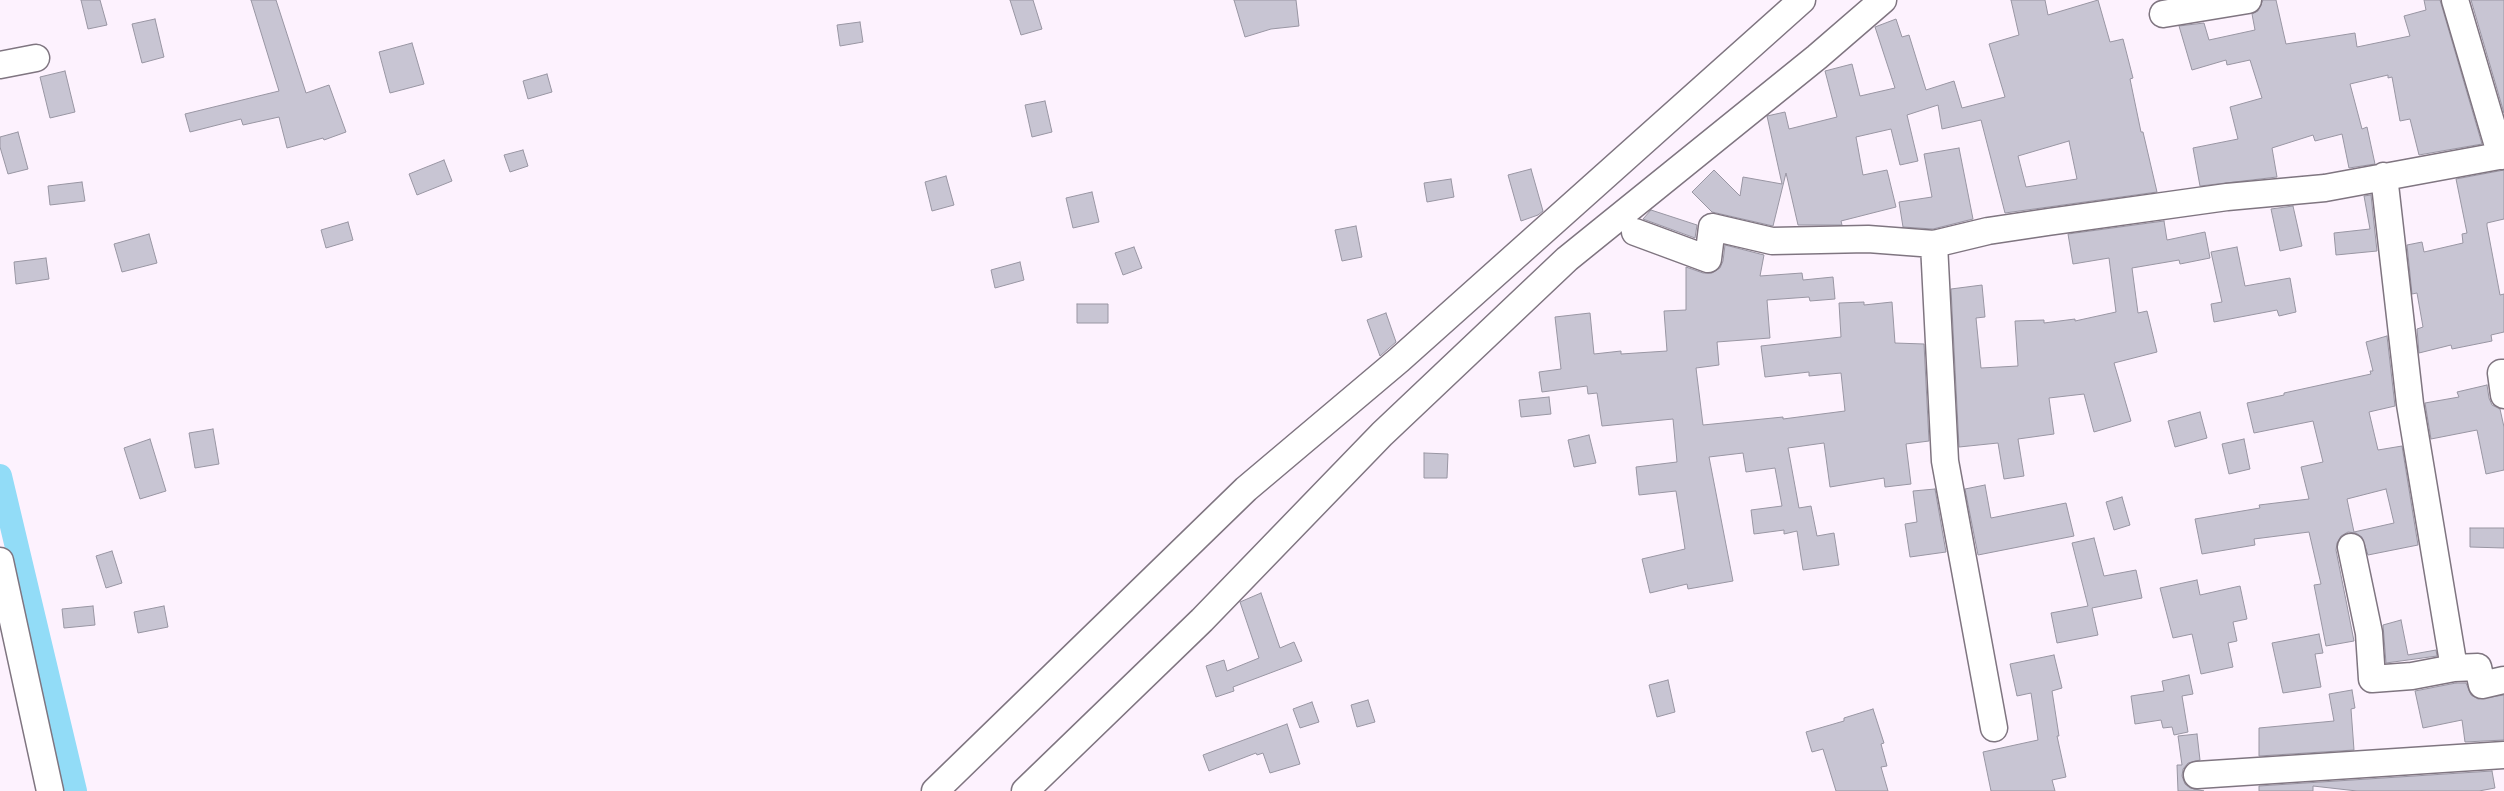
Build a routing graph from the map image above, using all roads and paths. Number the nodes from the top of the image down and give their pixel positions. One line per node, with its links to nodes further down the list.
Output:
1 (1802, 0): 22 (street)
2 (1883, 0): 23 (street)
3 (2455, 0): 8 (street)
4 (2234, 1): 5 (street)
5 (2164, 14)
6 (36, 58): 7 (street)
7 (0, 65)
8 (2502, 155): 9 (street)
9 (2384, 176): 11 (street); 16 (street)
10 (1634, 232): 11 (street)
11 (1934, 244): 18 (street)
12 (2504, 373): 13 (street)
13 (2504, 395)
14 (2351, 547): 16 (street)
15 (0, 561): 21 (street)
16 (2454, 668): 17 (street)
17 (2504, 680)
18 (1994, 728)
19 (2504, 755): 20 (street)
20 (2197, 775)
21 (48, 791)
22 (935, 791)
23 (1026, 791)

